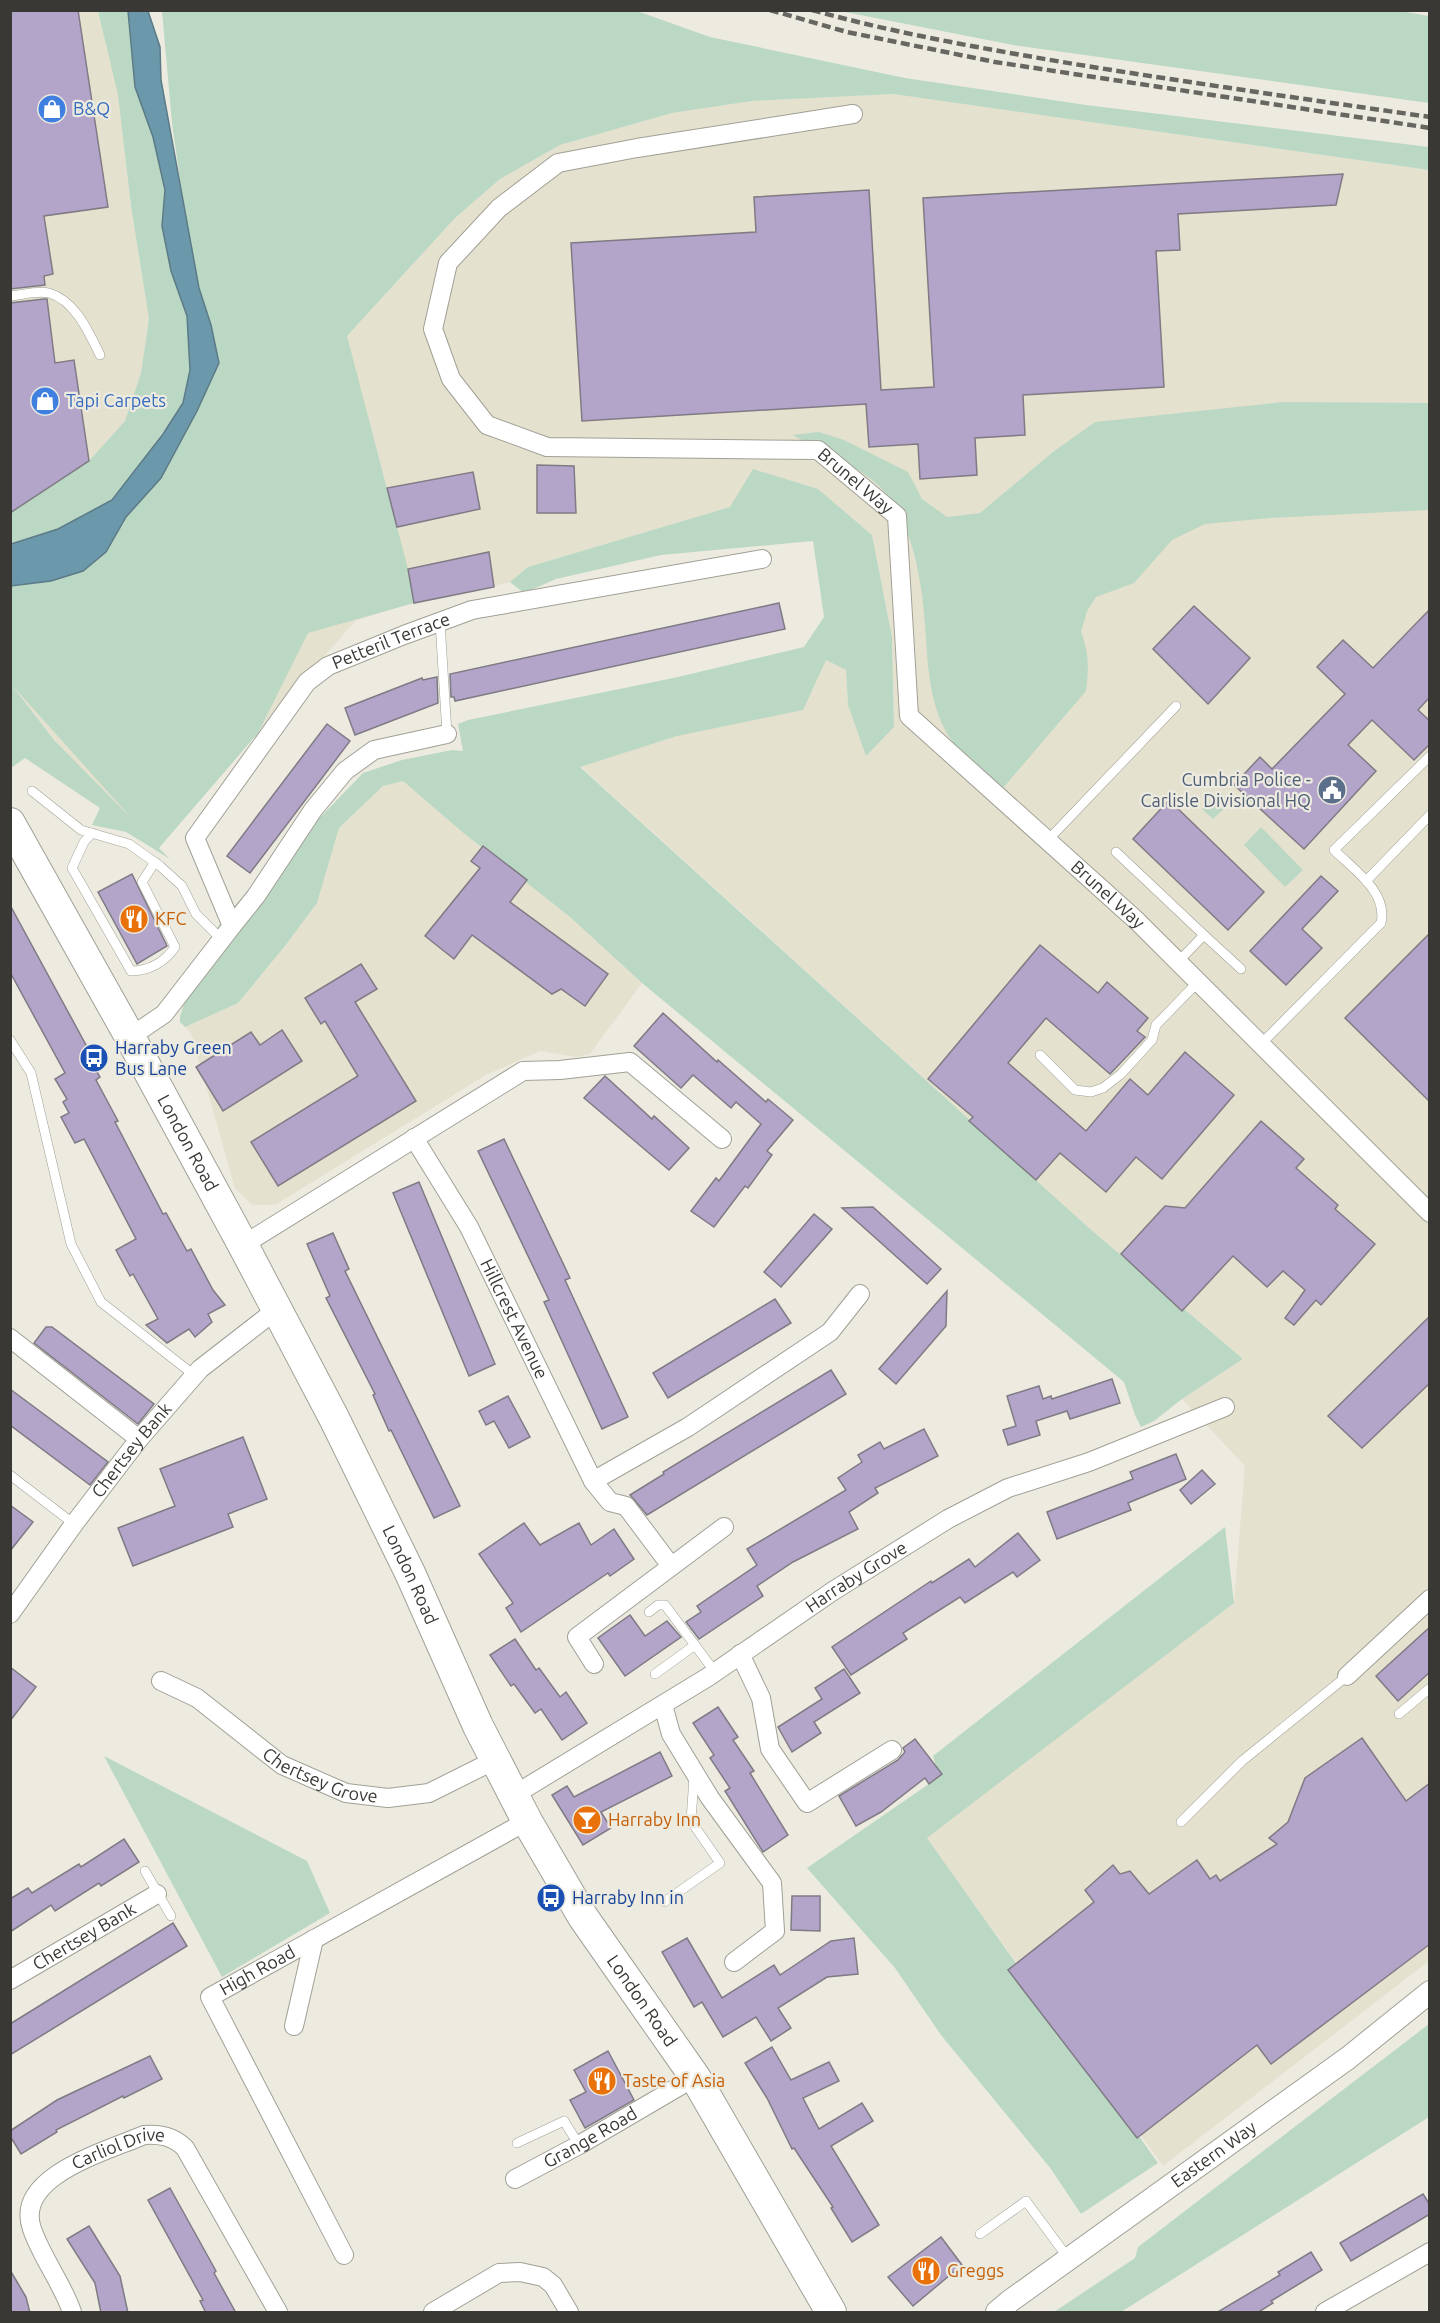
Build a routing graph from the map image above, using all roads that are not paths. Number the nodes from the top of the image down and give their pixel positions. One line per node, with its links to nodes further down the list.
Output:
1 (854, 114): 13 (street, Brunel Way)
2 (10, 296): 3 (lane)
3 (100, 355)
4 (762, 559): 5 (street, Petteril Terrace)
5 (440, 622): 7 (lane); 17 (street, Petteril Terrace)
6 (1176, 706): 13 (lane)
7 (447, 734): 17 (street)
8 (1430, 756): 16 (lane)
9 (32, 791): 12 (lane)
10 (1430, 815): 16 (lane)
11 (10, 823): 22 (main road, London Road)
12 (92, 833): 15 (lane); 15 (lane)
13 (1048, 840): 19 (street, Brunel Way)
14 (1116, 852): 18 (lane)
15 (155, 862): 17 (lane)
16 (1366, 881): 24 (lane)
17 (227, 933): 22 (street)
18 (1204, 935): 19 (lane); 20 (lane)
19 (1178, 962): 21 (street, Brunel Way)
20 (1240, 969)
21 (1198, 982): 24 (street, Brunel Way); 25 (lane)
22 (130, 1037): 29 (main road, London Road)
23 (10, 1040): 33 (lane)
24 (1261, 1044): 28 (street, Brunel Way)
25 (1040, 1055)
26 (414, 1138): 27 (street); 29 (street); 37 (street, Hillcrest Avenue)
27 (722, 1139)
28 (1430, 1213)
29 (243, 1245): 31 (main road, London Road)
30 (860, 1294): 37 (street)
31 (276, 1310): 33 (street, Chertsey Bank); 55 (main road, London Road)
32 (10, 1338): 35 (street)
33 (194, 1375): 35 (street, Chertsey Bank)
34 (1225, 1407): 45 (street, Harraby Grove)
35 (139, 1439): 38 (street, Chertsey Bank)
36 (10, 1475): 38 (lane)
37 (594, 1481): 40 (street, Hillcrest Avenue)
38 (74, 1524): 43 (street, Chertsey Bank)
39 (724, 1527): 40 (street)
40 (671, 1566): 46 (street)
41 (1430, 1599): 49 (street)
42 (649, 1612): 44 (lane)
43 (10, 1614)
44 (695, 1645): 47 (lane); 48 (lane)
45 (740, 1654): 47 (street, Harraby Grove); 54 (street)
46 (594, 1664)
47 (715, 1672): 52 (street, Harraby Grove)
48 (655, 1674)
49 (1347, 1676): 58 (lane)
50 (161, 1681): 55 (street, Chertsey Grove)
51 (1430, 1688): 53 (lane)
52 (663, 1705): 56 (street); 57 (street, Harraby Grove)
53 (1399, 1714)
54 (892, 1750)
55 (495, 1760): 57 (main road, London Road)
56 (694, 1772): 61 (lane); 64 (street)
57 (521, 1808): 63 (street, High Road); 68 (main road, London Road)
58 (1181, 1822)
59 (145, 1871): 60 (lane)
60 (157, 1894): 62 (lane); 65 (street, Chertsey Bank)
61 (664, 1902)
62 (171, 1916)
63 (314, 1939): 67 (street); 74 (street, High Road)
64 (734, 1962)
65 (10, 1980)
66 (1430, 1992): 75 (street, Eastern Way)
67 (294, 2026)
68 (695, 2077): 70 (street, Grange Road); 81 (main road, London Road)
69 (517, 2144): 70 (lane)
70 (579, 2145): 71 (street, Grange Road)
71 (515, 2180)
72 (980, 2234): 75 (lane)
73 (1429, 2253): 82 (street)
74 (344, 2255)
75 (1070, 2259): 76 (street, Eastern Way)
76 (1003, 2309)
77 (72, 2313): 78 (street, Carliol Drive)
78 (278, 2313)
79 (433, 2313): 80 (street)
80 (569, 2313)
81 (831, 2313)
82 (1325, 2313)

